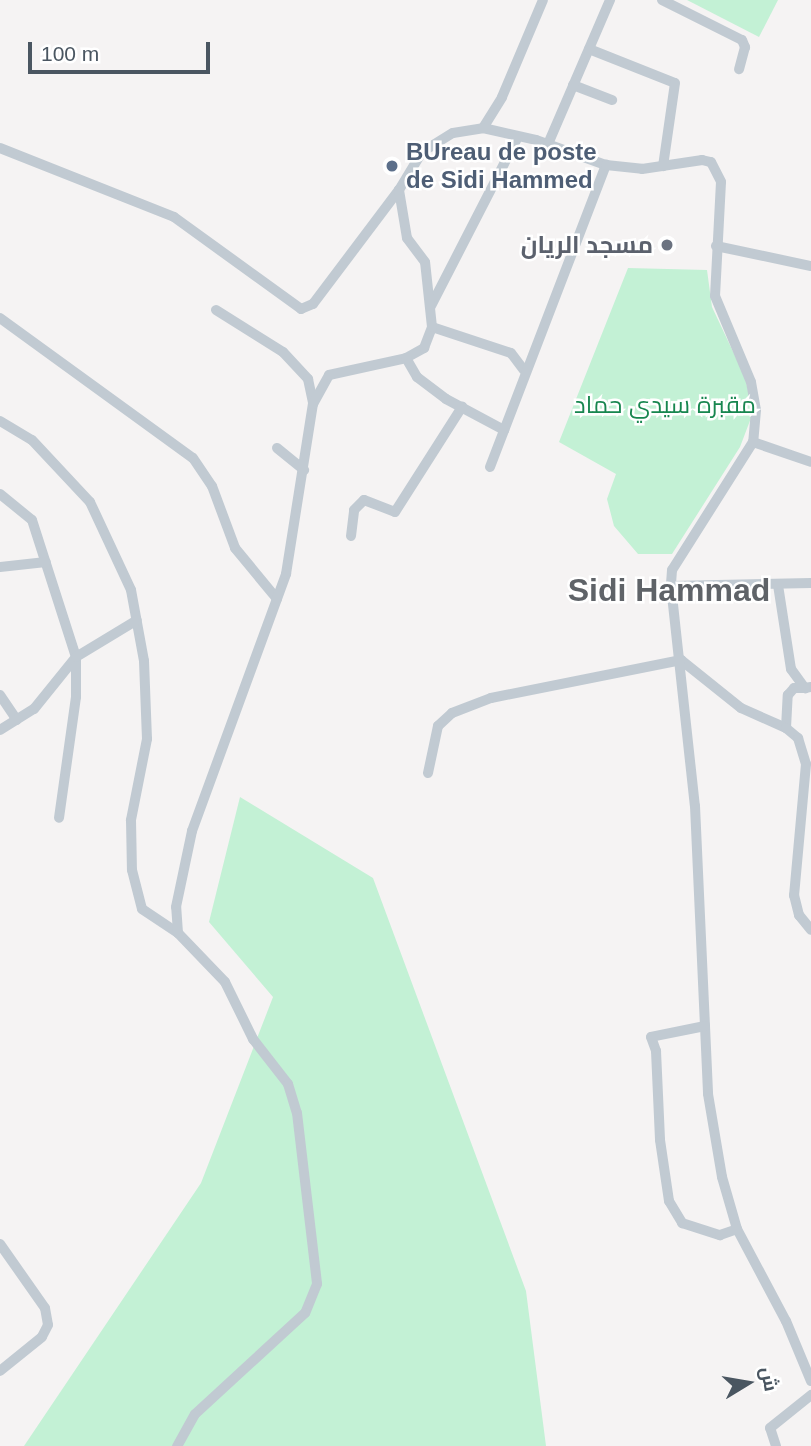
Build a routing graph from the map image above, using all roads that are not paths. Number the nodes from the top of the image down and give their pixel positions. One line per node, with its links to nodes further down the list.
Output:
1 (543, 0): 8 (street)
2 (610, 0): 4 (street)
3 (662, 0): 5 (street)
4 (589, 49): 6 (street); 13 (street)
5 (739, 69)
6 (573, 85): 7 (street); 10 (street)
7 (612, 100)
8 (483, 128): 9 (street); 14 (street)
9 (518, 137): 10 (street); 17 (street)
10 (548, 144): 12 (street)
11 (0, 148): 14 (street)
12 (606, 165): 13 (street); 22 (street)
13 (663, 166): 15 (street)
14 (399, 190): 17 (street)
15 (716, 246): 16 (street); 29 (street)
16 (811, 266)
17 (431, 306): 20 (street)
18 (216, 310): 24 (street)
19 (0, 318): 41 (street)
20 (432, 327): 21 (street); 22 (street)
21 (406, 358): 23 (street); 26 (street)
22 (524, 370): 28 (street)
23 (329, 375): 24 (street); 25 (street)
24 (308, 379): 25 (street)
25 (313, 404): 33 (street)
26 (461, 408): 28 (street); 35 (street)
27 (0, 421): 42 (street)
28 (504, 430): 32 (street)
29 (753, 442): 31 (street); 40 (street)
30 (276, 448): 33 (street)
31 (811, 462)
32 (490, 467)
33 (304, 470): 41 (street)
34 (0, 495): 36 (street)
35 (351, 536)
36 (46, 562): 37 (street); 43 (street)
37 (0, 566)
38 (811, 583): 39 (street)
39 (778, 585): 40 (street); 45 (street)
40 (671, 586): 44 (street)
41 (277, 599): 53 (street)
42 (137, 620): 43 (street); 53 (street)
43 (76, 657): 47 (street); 51 (street)
44 (681, 660): 48 (street); 50 (street); 54 (street)
45 (808, 687): 48 (street)
46 (0, 695): 47 (street)
47 (17, 720): 49 (street)
48 (786, 728): 52 (street)
49 (0, 730)
50 (428, 773)
51 (59, 818)
52 (811, 930)
53 (178, 933): 62 (street)
54 (705, 1027): 55 (street); 55 (street)
55 (737, 1229): 58 (street)
56 (0, 1244): 59 (street)
57 (811, 1350): 58 (street)
58 (800, 1352): 60 (street)
59 (0, 1371)
60 (811, 1381)
61 (811, 1395): 63 (street)
62 (177, 1446)
63 (776, 1446)

